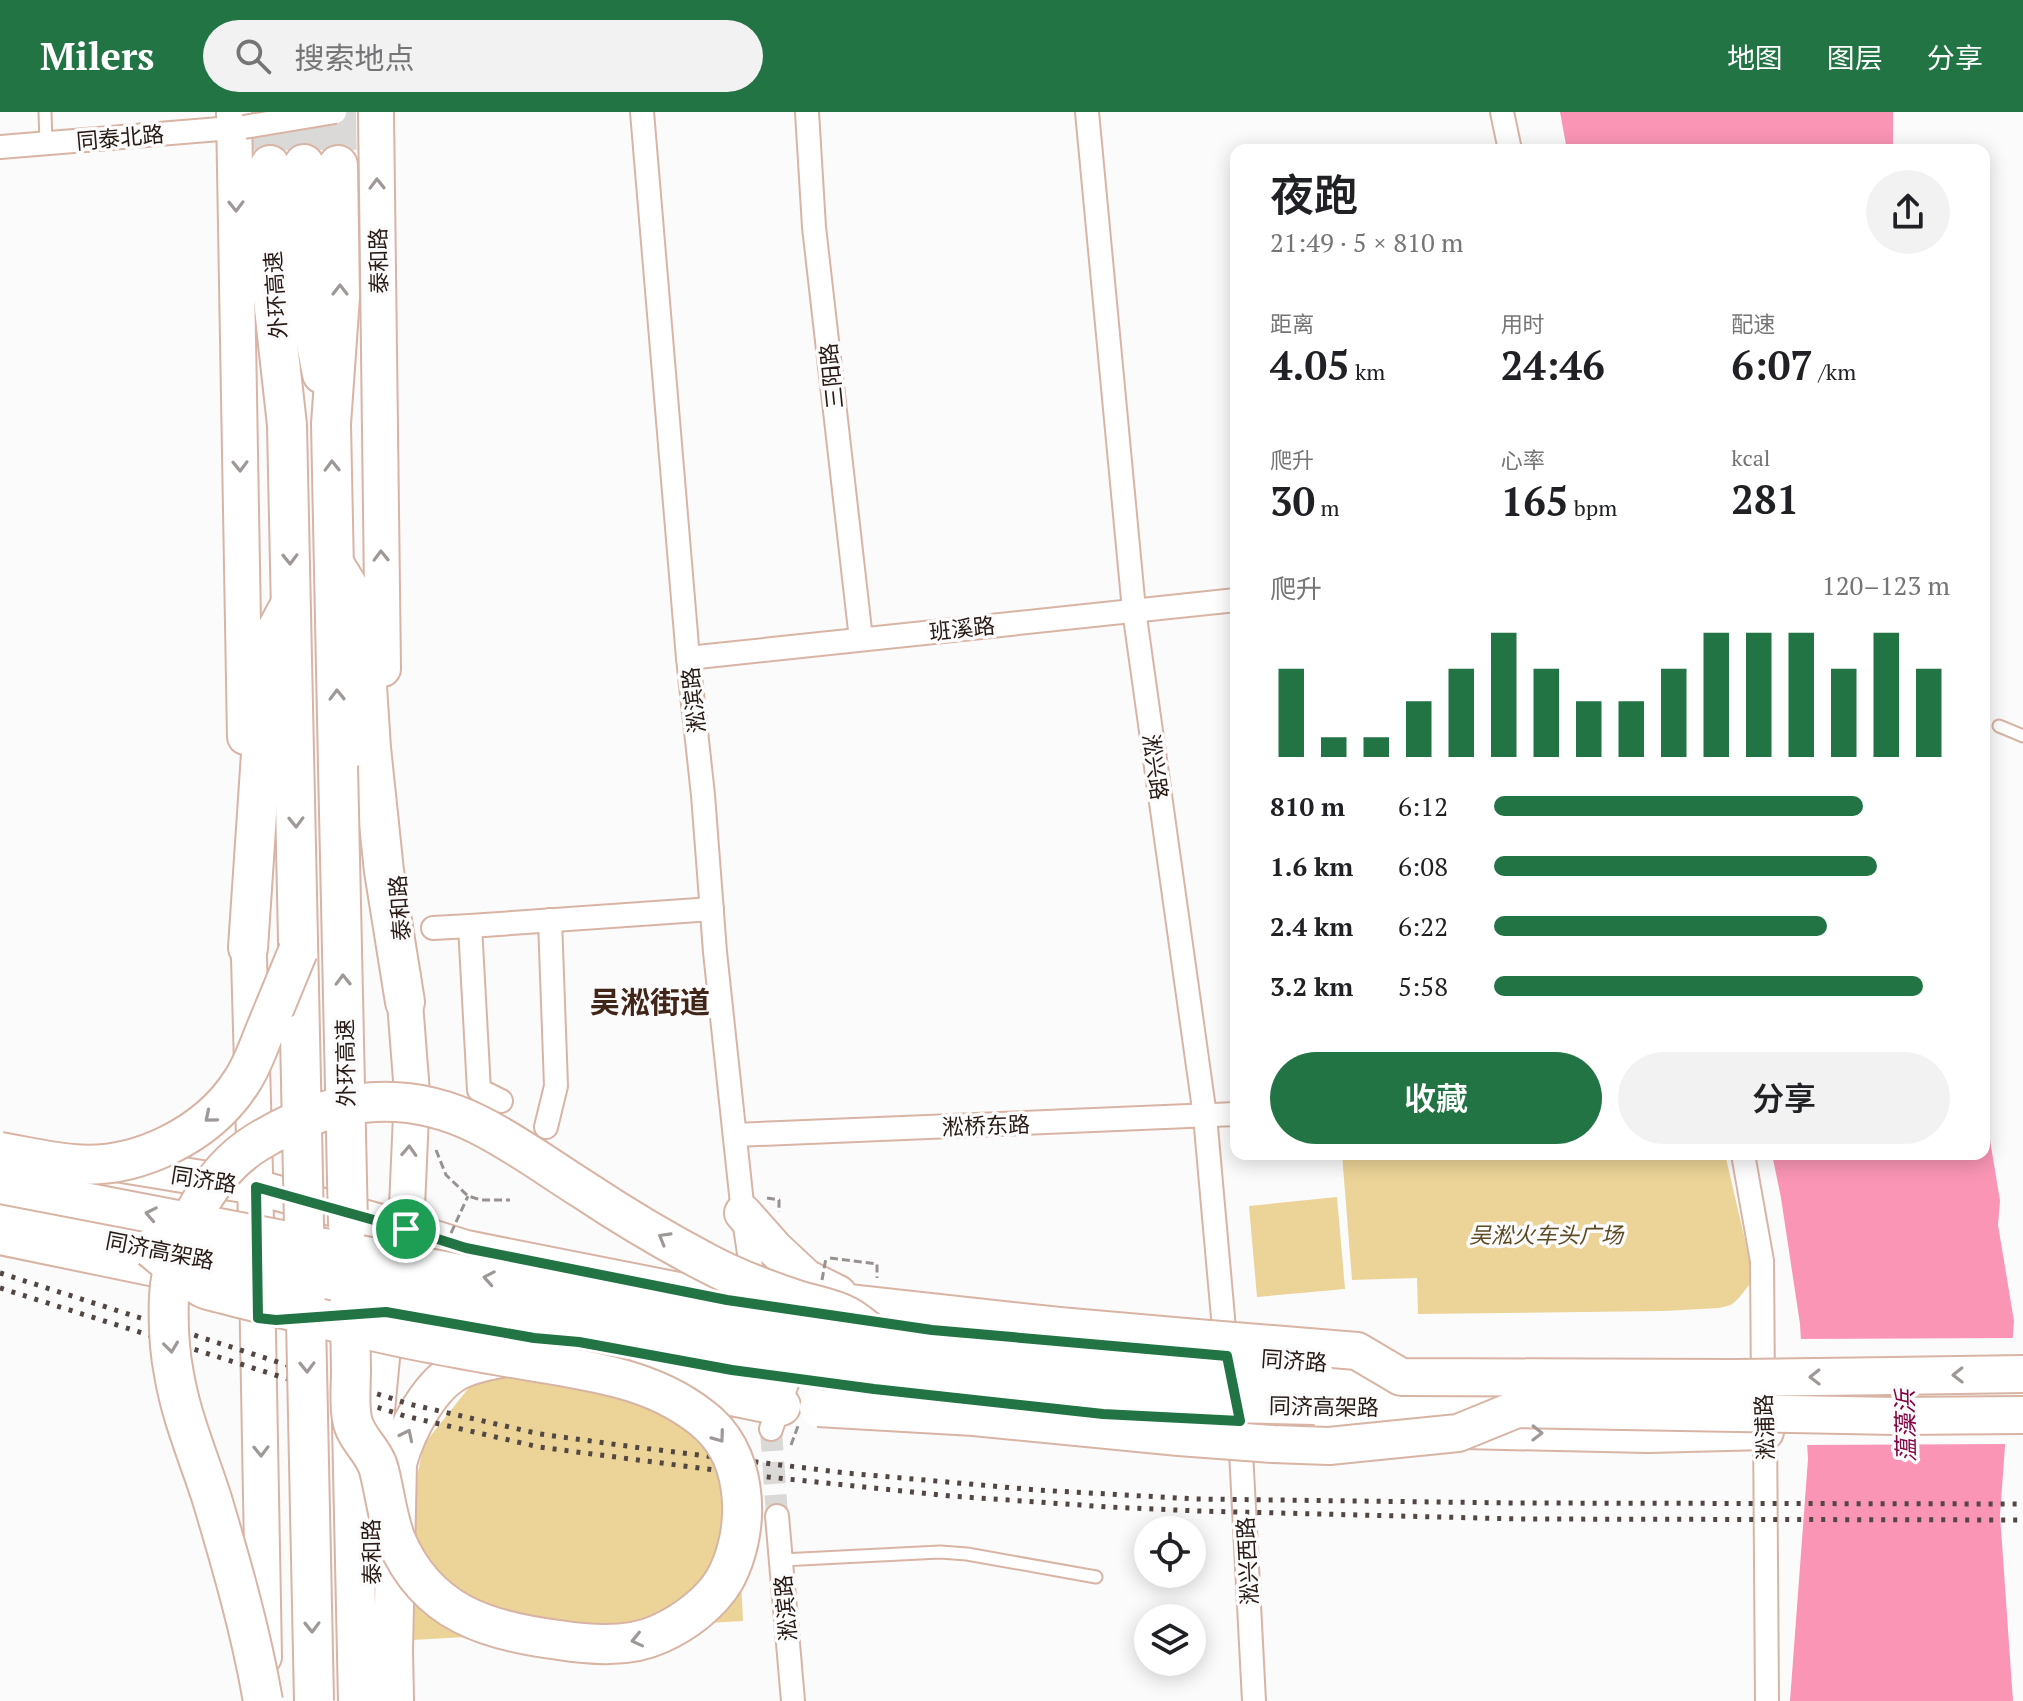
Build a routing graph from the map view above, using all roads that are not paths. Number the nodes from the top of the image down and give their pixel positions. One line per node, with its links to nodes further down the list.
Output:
1 (45, 112): 9 (lane)
2 (335, 112): 8 (street, 同泰北路, bridge)
3 (376, 112): 30 (main road, 泰和路, one-way to 3)
4 (642, 112): 21 (street, 淞滨路)
5 (807, 112): 20 (street, 三阳路)
6 (1087, 112): 19 (street, 淞兴路)
7 (1502, 112): 10 (street)
8 (237, 122): 9 (street, 同泰北路); 28 (main road, one-way to 28)
9 (46, 143): 11 (street, 同泰北路)
10 (1509, 144)
11 (0, 147)
12 (304, 165): 13 (highway, 外环高速); 14 (highway, 外环高速, one-way to 12); 15 (highway, 外环高速)
13 (307, 298): 14 (highway, 外环高速); 15 (highway, 外环高速)
14 (331, 424): 16 (highway, 外环高速, one-way to 14)
15 (287, 425): 18 (highway, 外环高速, one-way to 18)
16 (334, 565): 30 (highway); 61 (highway, 外环高速, one-way to 16, bridge)
17 (1230, 601): 19 (street, 班溪路)
18 (291, 603): 28 (highway); 29 (highway, 外环高速, one-way to 29)
19 (1134, 610): 20 (street, 班溪路); 33 (street, 淞兴路)
20 (861, 639): 21 (street, 班溪路)
21 (688, 658): 24 (street, 淞滨路)
22 (1999, 726): 23 (lane)
23 (2023, 736)
24 (712, 909): 25 (street); 36 (street, 淞滨路)
25 (550, 920): 26 (street); 34 (street)
26 (470, 926): 27 (street); 31 (street)
27 (433, 928)
28 (248, 948): 42 (main road)
29 (298, 951): 38 (highway, one-way to 38, bridge); 69 (highway, 外环高速, one-way to 69, bridge)
30 (405, 1002): 45 (main road, 泰和路, one-way to 30)
31 (501, 1101)
32 (1230, 1114): 33 (street, 淞桥东路)
33 (1205, 1116): 36 (street, 淞桥东路); 53 (street, 淞兴路)
34 (546, 1127)
35 (0, 1134): 40 (main road, 同济路)
36 (735, 1135): 43 (street, 淞滨路)
37 (0, 1144): 40 (main road, 同济路)
38 (0, 1152)
39 (1744, 1160): 54 (street, 淞浦路)
40 (94, 1161): 42 (main road, 同济路)
41 (0, 1185): 52 (highway, 同济高架路, one-way to 41, bridge)
42 (256, 1187): 45 (main road, 同济路); 50 (main road)
43 (742, 1203): 48 (street, 淞滨路); 49 (highway)
44 (0, 1219): 47 (highway, 同济高架路)
45 (406, 1229): 48 (main road, 同济路); 51 (main road, 泰和路)
46 (16, 1241): 50 (main road)
47 (151, 1248): 58 (highway, 同济高架路, bridge); 61 (highway, one-way to 61, bridge)
48 (740, 1294): 49 (highway); 53 (main road, 同济路)
49 (867, 1296): 56 (highway, bridge)
50 (258, 1304): 51 (main road); 68 (main road, one-way to 68)
51 (386, 1312): 57 (main road); 64 (main road, 泰和路)
52 (883, 1344): 56 (highway, 同济高架路, bridge); 68 (highway, one-way to 68, bridge)
53 (1227, 1356): 54 (main road, 同济路); 60 (street, 淞兴路)
54 (1762, 1364): 62 (street, 淞浦路)
55 (2023, 1374): 56 (highway, 同济高架路, one-way to 56, bridge)
56 (1401, 1377)
57 (790, 1405): 58 (highway, bridge); 60 (main road); 67 (highway, one-way to 57)
58 (1517, 1409): 59 (highway, 同济高架路, bridge)
59 (2023, 1415)
60 (1240, 1421): 62 (main road, one-way to 62); 74 (street, 淞兴西路)
61 (352, 1423): 70 (highway, 外环高速)
62 (1766, 1432): 75 (street, 淞浦路)
63 (777, 1516): 65 (street, 淞滨路)
64 (371, 1540): 67 (highway); 71 (main road, 泰和路)
65 (781, 1560): 66 (lane); 73 (street, 淞滨路)
66 (1096, 1577)
67 (393, 1651): 72 (highway)
68 (264, 1701)
69 (314, 1701)
70 (358, 1701)
71 (375, 1701)
72 (394, 1701)
73 (793, 1701)
74 (1254, 1701)
75 (1767, 1701)

